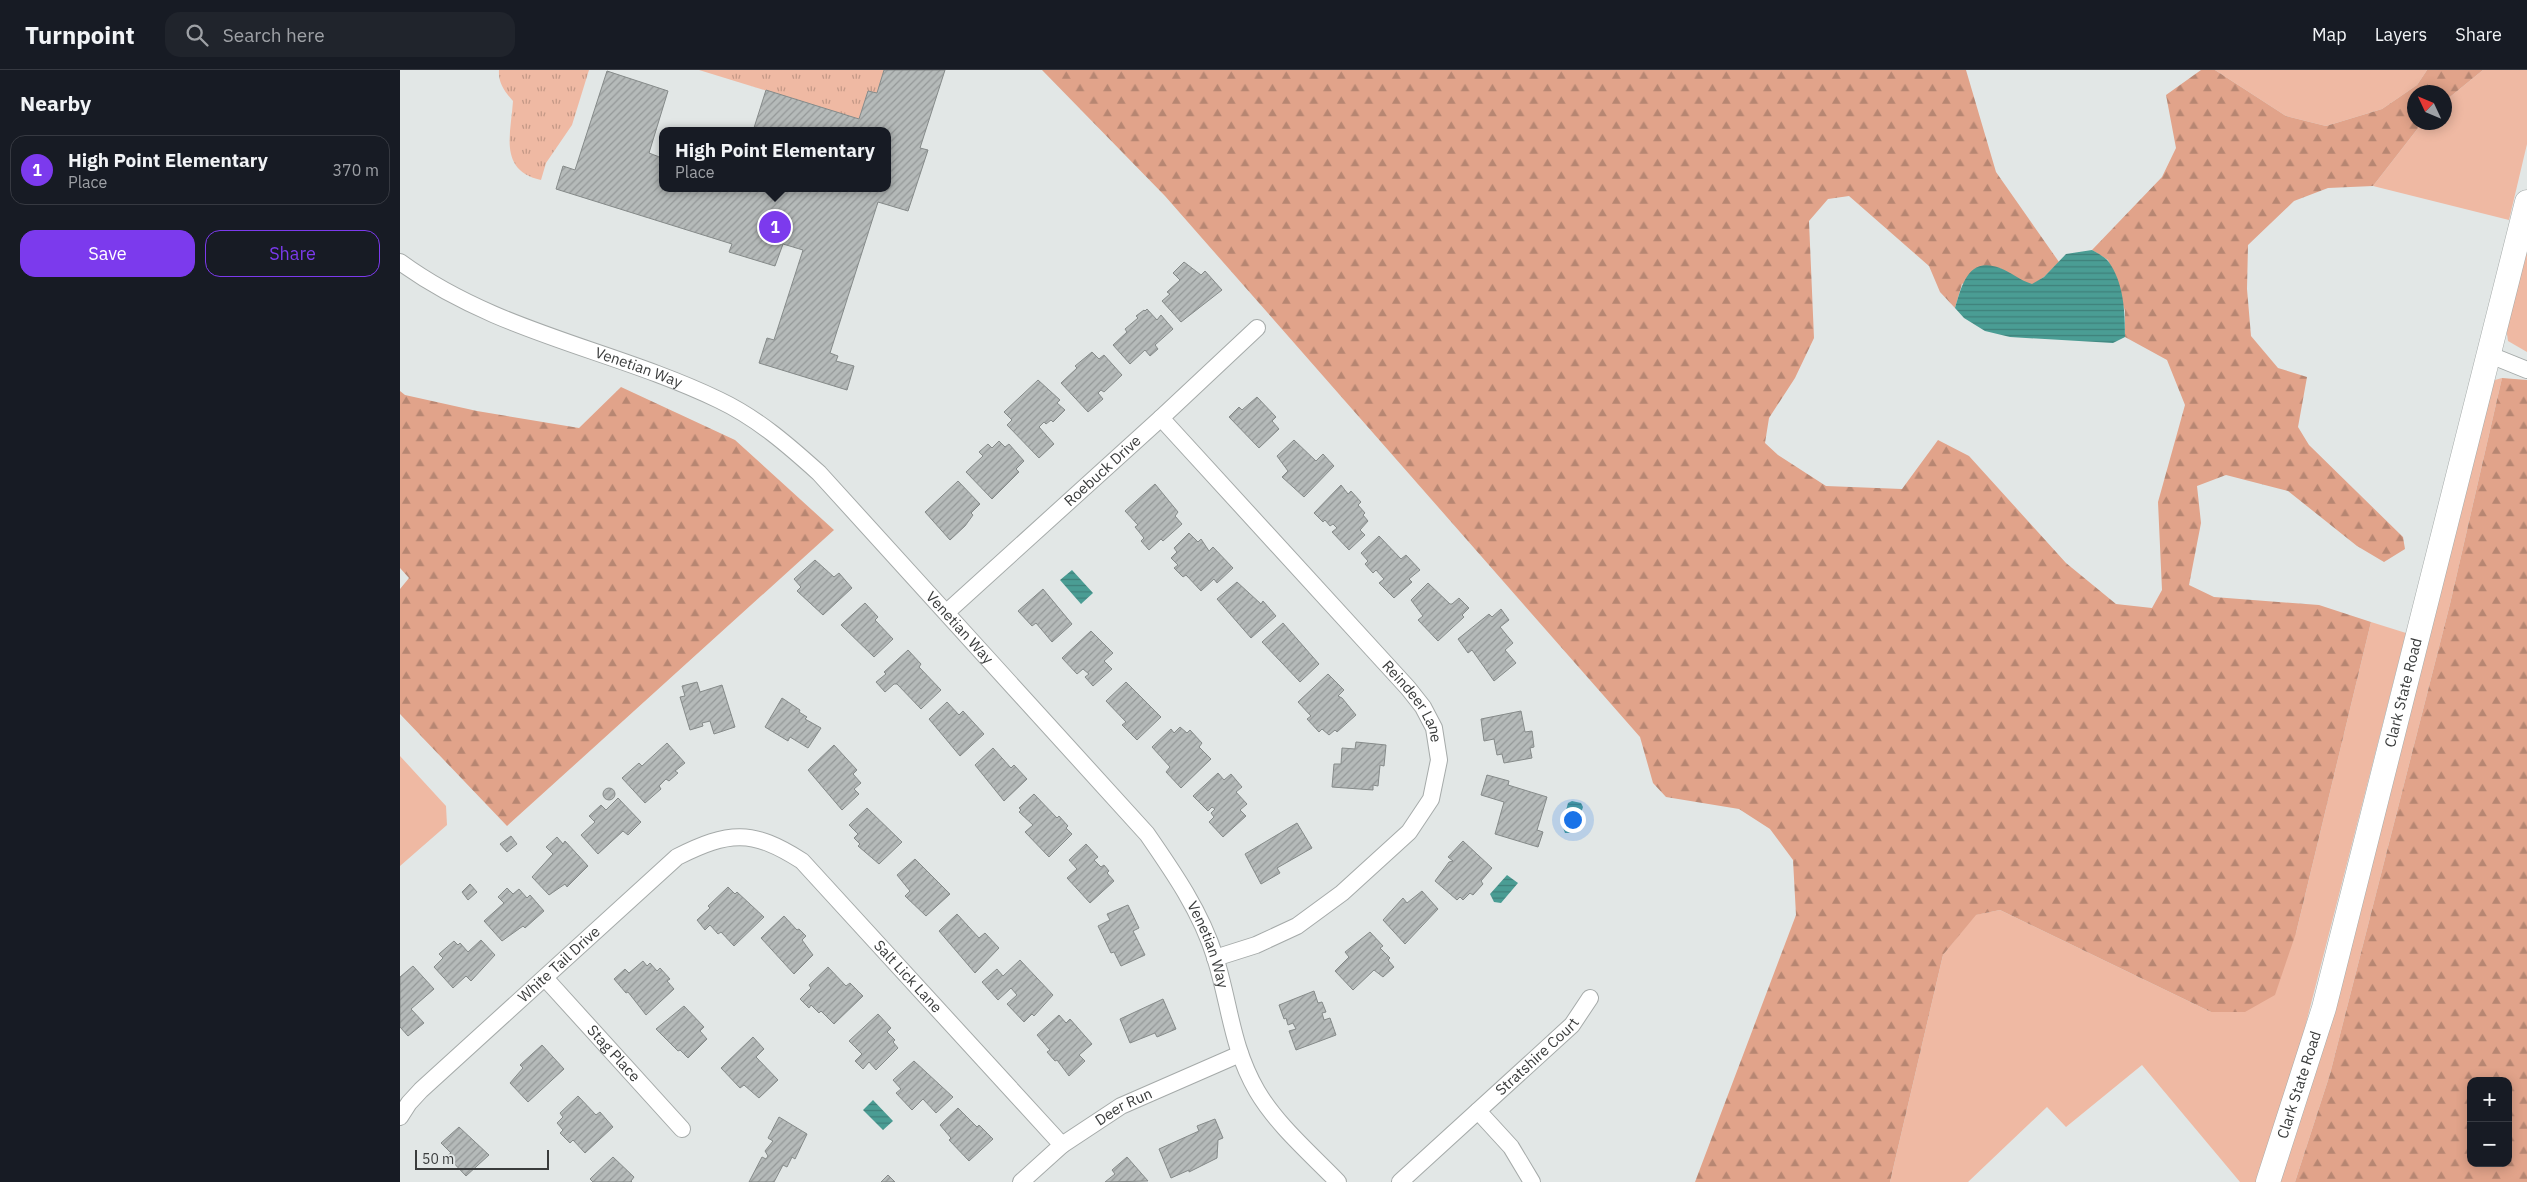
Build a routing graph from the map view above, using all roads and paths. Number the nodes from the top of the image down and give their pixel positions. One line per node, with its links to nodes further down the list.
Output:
1 (2527, 202): 4 (main road, Clark State Road)
2 (400, 262): 7 (street, Venetian Way)
3 (1257, 328): 6 (street, Roebuck Drive)
4 (2490, 355): 5 (street); 21 (main road, Clark State Road)
5 (2527, 370)
6 (1161, 418): 7 (street, Roebuck Drive); 9 (street, Reindeer Lane)
7 (947, 612): 9 (street, Venetian Way)
8 (736, 836): 10 (street, White Tail Drive); 16 (street, Salt Lick Lane)
9 (1215, 958): 12 (street, Venetian Way)
10 (546, 978): 14 (street, White Tail Drive); 15 (street, Stag Place)
11 (1590, 998): 13 (street, Stratshire Court)
12 (1240, 1054): 16 (street, Deer Run); 18 (street, Venetian Way)
13 (1478, 1111): 19 (street, Stratshire Court); 20 (street)
14 (400, 1117)
15 (682, 1129)
16 (1062, 1144): 17 (street, Deer Run)
17 (1021, 1182)
18 (1338, 1182)
19 (1400, 1182)
20 (1532, 1182)
21 (2268, 1182)

